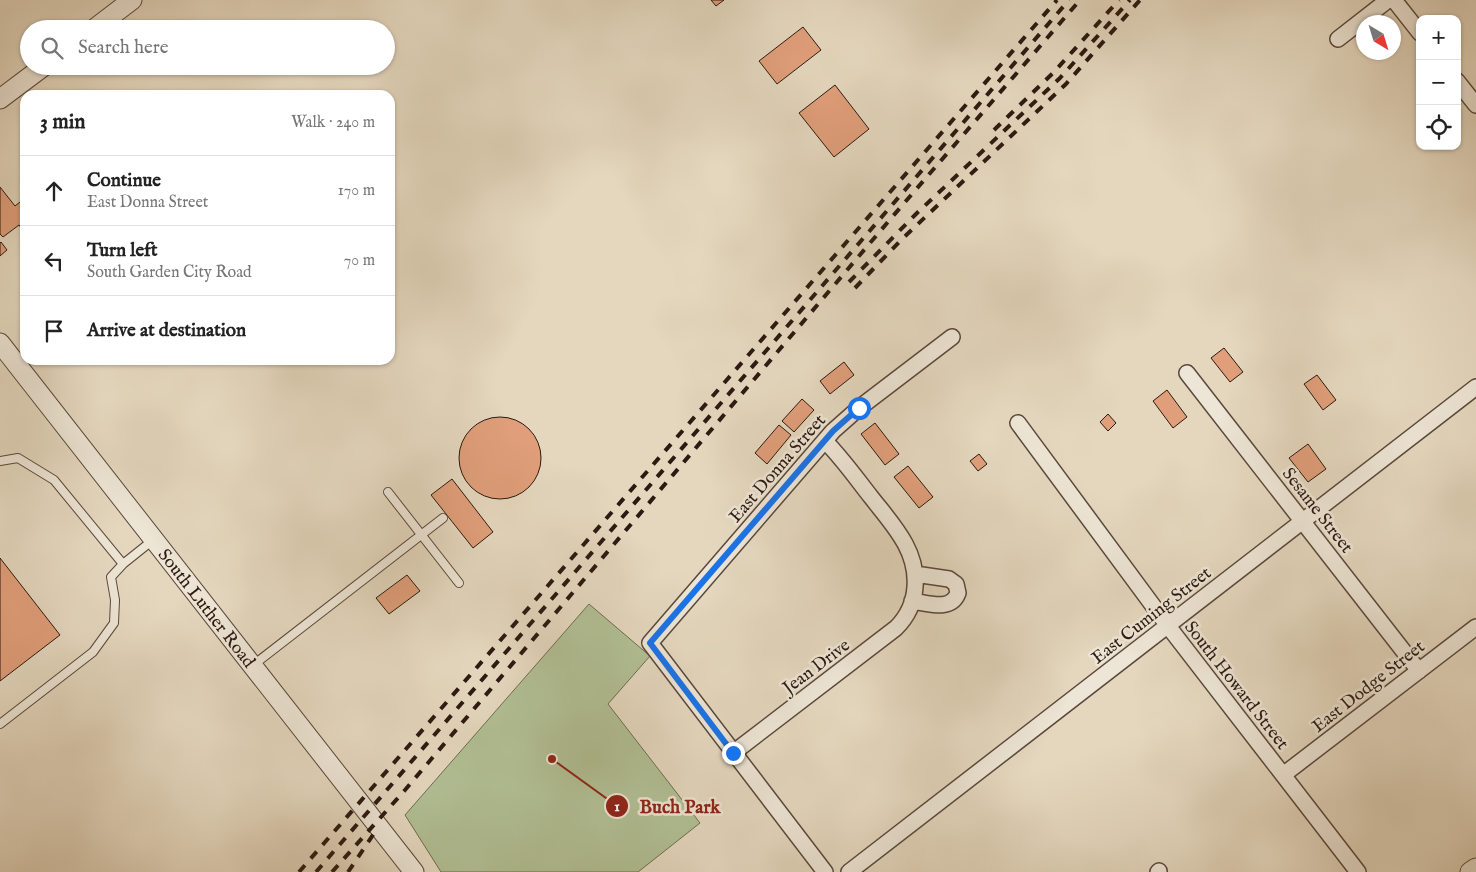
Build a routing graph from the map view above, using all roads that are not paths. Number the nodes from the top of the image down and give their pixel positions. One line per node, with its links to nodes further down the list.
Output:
1 (132, 0): 4 (street)
2 (1388, 0): 6 (street)
3 (1394, 0): 5 (street)
4 (106, 20)
5 (1416, 28)
6 (1338, 39)
7 (32, 75): 10 (street)
8 (1461, 85): 9 (street)
9 (1474, 97)
10 (0, 99)
11 (952, 337): 16 (street, East Donna Street)
12 (0, 343): 22 (street, South Luther Road)
13 (1187, 372): 20 (street, Sesame Street)
14 (1476, 387): 20 (street, East Cuming Street)
15 (1018, 423): 27 (street, South Howard Street)
16 (825, 441): 24 (street, Jean Drive); 32 (street, East Donna Street)
17 (0, 461): 23 (lane)
18 (388, 492): 21 (lane)
19 (443, 518): 21 (lane)
20 (1303, 521): 27 (street, East Cuming Street); 30 (street, Sesame Street)
21 (422, 535): 25 (lane); 29 (lane)
22 (154, 540): 23 (lane); 29 (street, South Luther Road)
23 (123, 564): 31 (lane)
24 (915, 574): 26 (street, Jean Drive); 26 (street)
25 (459, 583)
26 (912, 601): 32 (street, Jean Drive)
27 (1168, 626): 33 (street, South Howard Street); 37 (street, East Cuming Street)
28 (1476, 627): 30 (street, East Dodge Street)
29 (252, 666): 35 (street, South Luther Road)
30 (1419, 671): 33 (street, East Dodge Street)
31 (0, 724)
32 (733, 753): 36 (street)
33 (1284, 775): 38 (street, South Howard Street)
34 (1476, 868): 39 (street)
35 (414, 872)
36 (825, 872)
37 (849, 872)
38 (1358, 872)
39 (1470, 872)

